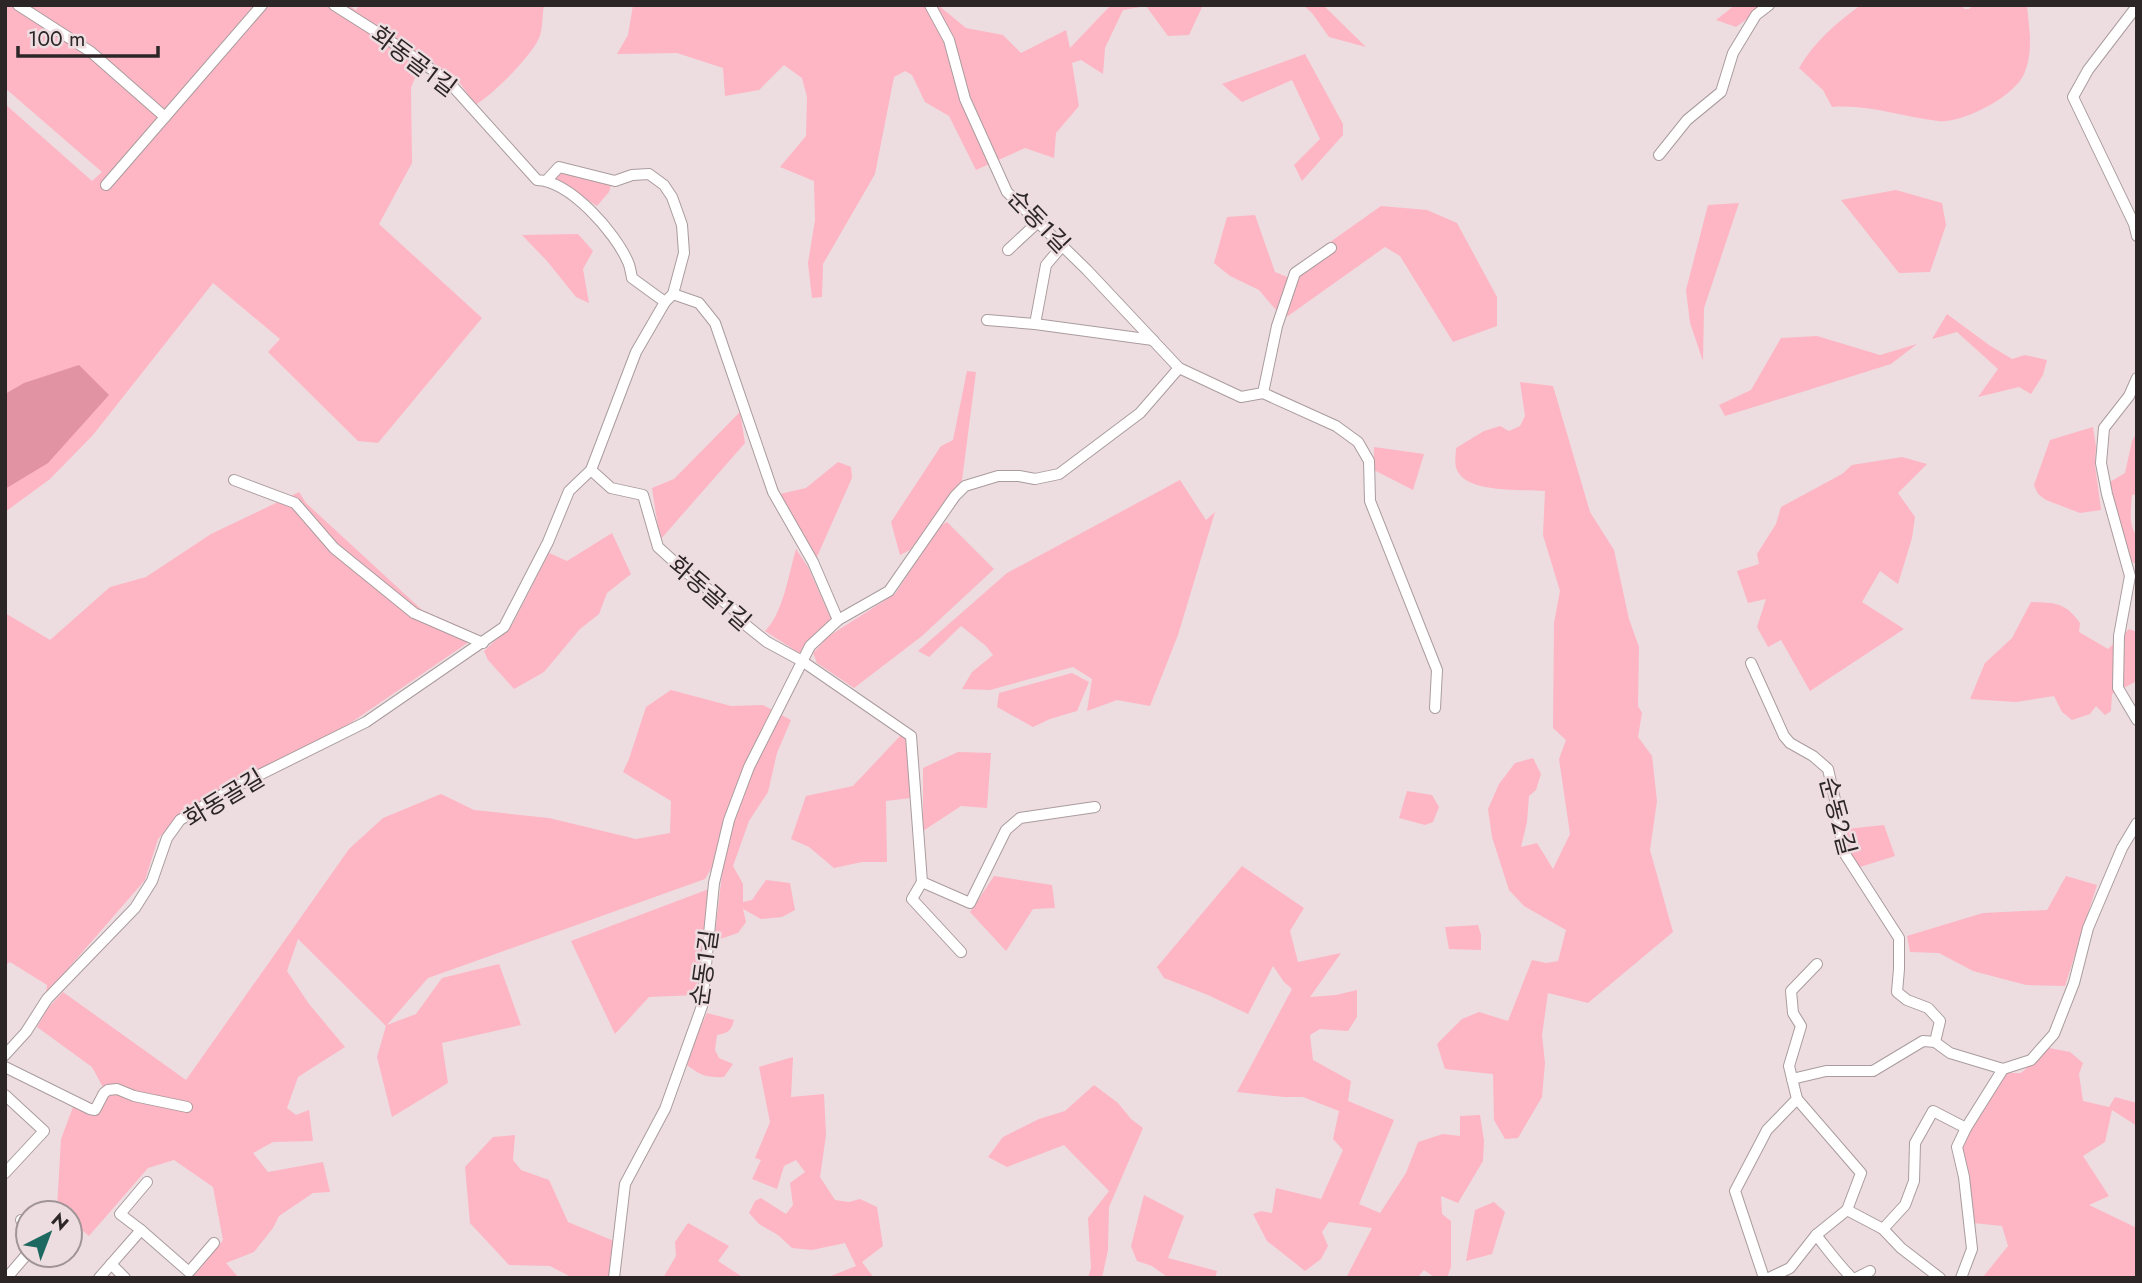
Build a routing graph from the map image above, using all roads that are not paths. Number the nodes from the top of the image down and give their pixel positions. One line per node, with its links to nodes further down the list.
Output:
1 (18, 5): 7 (street)
2 (262, 5): 7 (street)
3 (334, 5): 9 (street, 화동골1길)
4 (930, 5): 11 (street, 순동1길)
5 (1769, 5): 8 (street)
6 (2137, 6): 12 (street)
7 (165, 117): 10 (street)
8 (1659, 155)
9 (547, 180): 16 (street); 17 (street, 화동골1길)
10 (106, 185)
11 (1038, 222): 13 (street, 순동1길); 15 (street)
12 (2137, 236)
13 (1062, 246): 19 (street); 20 (street, 순동1길)
14 (1331, 248): 23 (street)
15 (1008, 250)
16 (673, 294): 17 (street); 26 (street)
17 (665, 302): 24 (street)
18 (987, 320): 19 (street)
19 (1035, 324): 20 (street)
20 (1153, 340): 21 (street, 순동1길)
21 (1179, 368): 23 (street, 순동1길); 26 (street, 순동1길)
22 (2137, 378): 31 (street)
23 (1263, 393): 30 (street)
24 (591, 470): 27 (street, 화동골길); 28 (street, 화동골1길)
25 (234, 480): 27 (street)
26 (838, 620): 28 (street, 순동1길)
27 (483, 643): 38 (street, 화동골길)
28 (802, 661): 34 (street); 57 (street, 순동1길)
29 (1751, 663): 37 (street, 순동2길)
30 (1435, 708)
31 (2137, 719)
32 (1095, 807): 34 (street)
33 (2137, 822): 40 (street)
34 (922, 882): 35 (street)
35 (961, 952)
36 (1817, 964): 41 (street)
37 (1935, 1042): 40 (street); 41 (street)
38 (5, 1055)
39 (5, 1067): 44 (street)
40 (2003, 1069): 45 (street)
41 (1792, 1079): 43 (street)
42 (5, 1095): 46 (street)
43 (1797, 1099): 48 (street); 58 (street)
44 (187, 1107)
45 (1966, 1128): 49 (street); 61 (street)
46 (5, 1173)
47 (147, 1182): 50 (street)
48 (1847, 1210): 49 (street); 51 (street)
49 (1882, 1229): 60 (street)
50 (141, 1230): 52 (street); 53 (street)
51 (1816, 1235): 58 (street); 59 (street)
52 (214, 1243)
53 (111, 1264): 55 (street); 56 (street)
54 (1870, 1271): 59 (street)
55 (99, 1278)
56 (125, 1278)
57 (614, 1278)
58 (1766, 1278)
59 (1854, 1278)
60 (1940, 1278)
61 (1961, 1278)

